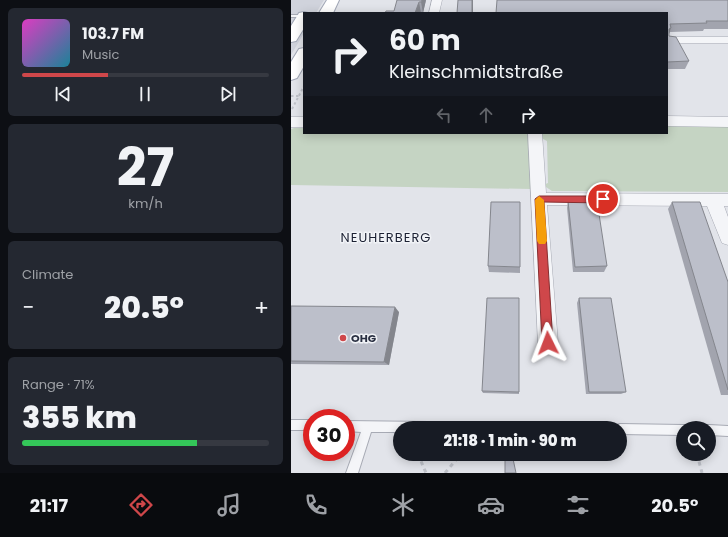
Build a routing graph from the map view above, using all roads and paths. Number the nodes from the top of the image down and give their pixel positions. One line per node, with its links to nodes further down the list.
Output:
1 (333, 0): 3 (main road)
2 (437, 0): 4 (street)
3 (327, 12)
4 (434, 12)
5 (303, 13): 6 (lane)
6 (291, 16)
7 (303, 18): 8 (main road)
8 (291, 38)
9 (668, 40): 10 (street)
10 (728, 40)
11 (303, 54): 12 (main road)
12 (291, 75)
13 (303, 88): 15 (path)
14 (291, 96): 15 (path)
15 (299, 96): 16 (path)
16 (291, 111)
17 (668, 121): 20 (street)
18 (291, 122): 19 (street)
19 (303, 122)
20 (728, 122)
21 (535, 134): 22 (street)
22 (539, 199): 23 (street); 25 (street)
23 (721, 200): 24 (street)
24 (728, 238)
25 (548, 343)
26 (291, 425): 27 (lane)
27 (303, 425)
28 (355, 426): 29 (lane)
29 (367, 426): 30 (lane); 38 (lane)
30 (393, 426)
31 (627, 429): 32 (lane)
32 (676, 430)
33 (716, 430): 34 (lane)
34 (728, 431)
35 (421, 461): 39 (path)
36 (455, 461): 40 (path)
37 (699, 461): 41 (path)
38 (352, 473)
39 (426, 473)
40 (445, 473)
41 (702, 473)

